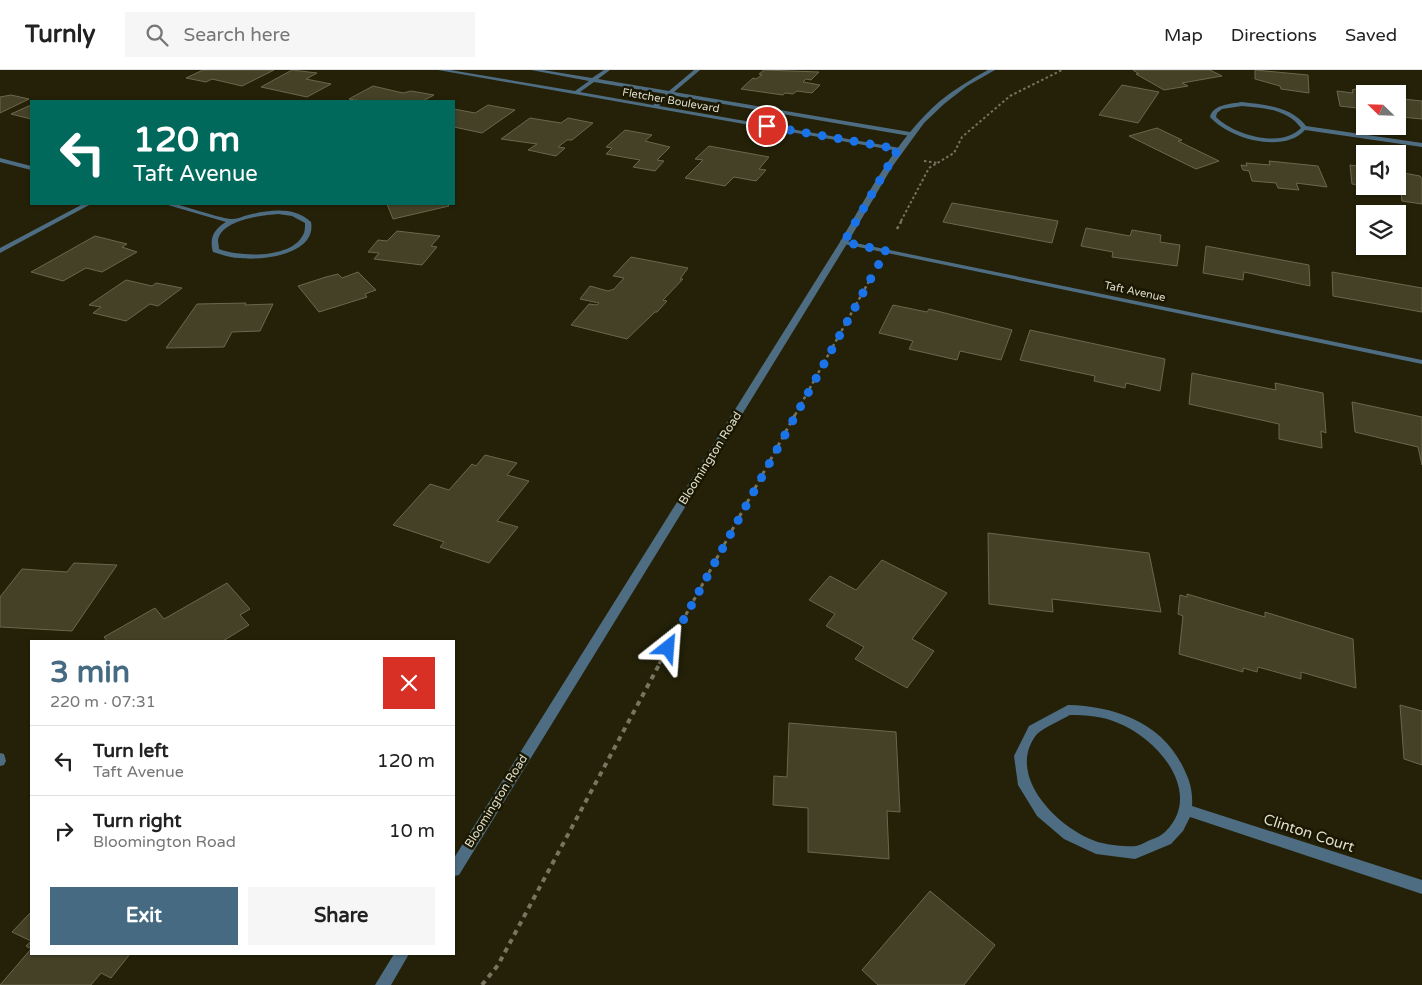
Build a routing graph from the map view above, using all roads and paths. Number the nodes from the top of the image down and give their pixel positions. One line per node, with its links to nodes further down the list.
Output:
1 (441, 70): 8 (street, Fletcher Boulevard)
2 (534, 70): 7 (street, Fletcher Boulevard)
3 (607, 70): 7 (street)
4 (697, 70): 9 (street)
5 (992, 70): 12 (street, Bloomington Road)
6 (1062, 70): 22 (path)
7 (594, 80): 8 (street); 9 (street, Fletcher Boulevard)
8 (576, 93): 10 (street, Fletcher Boulevard)
9 (670, 93): 10 (street); 12 (street, Fletcher Boulevard)
10 (654, 107): 14 (street, Fletcher Boulevard)
11 (1304, 128): 11 (street); 13 (street)
12 (910, 134): 14 (street, Bloomington Road)
13 (1422, 145)
14 (898, 149): 20 (street, Bloomington Road)
15 (0, 160): 16 (street)
16 (30, 168)
17 (86, 205): 21 (street)
18 (173, 205): 19 (street)
19 (232, 222): 19 (street)
20 (844, 242): 22 (street, Taft Avenue); 25 (street, Bloomington Road)
21 (0, 251)
22 (886, 251): 23 (street, Taft Avenue); 29 (path)
23 (1422, 362)
24 (1187, 810): 24 (street); 26 (street, Clinton Court)
25 (455, 868)
26 (1422, 887)
27 (401, 955): 28 (street)
28 (382, 985)
29 (482, 985)

